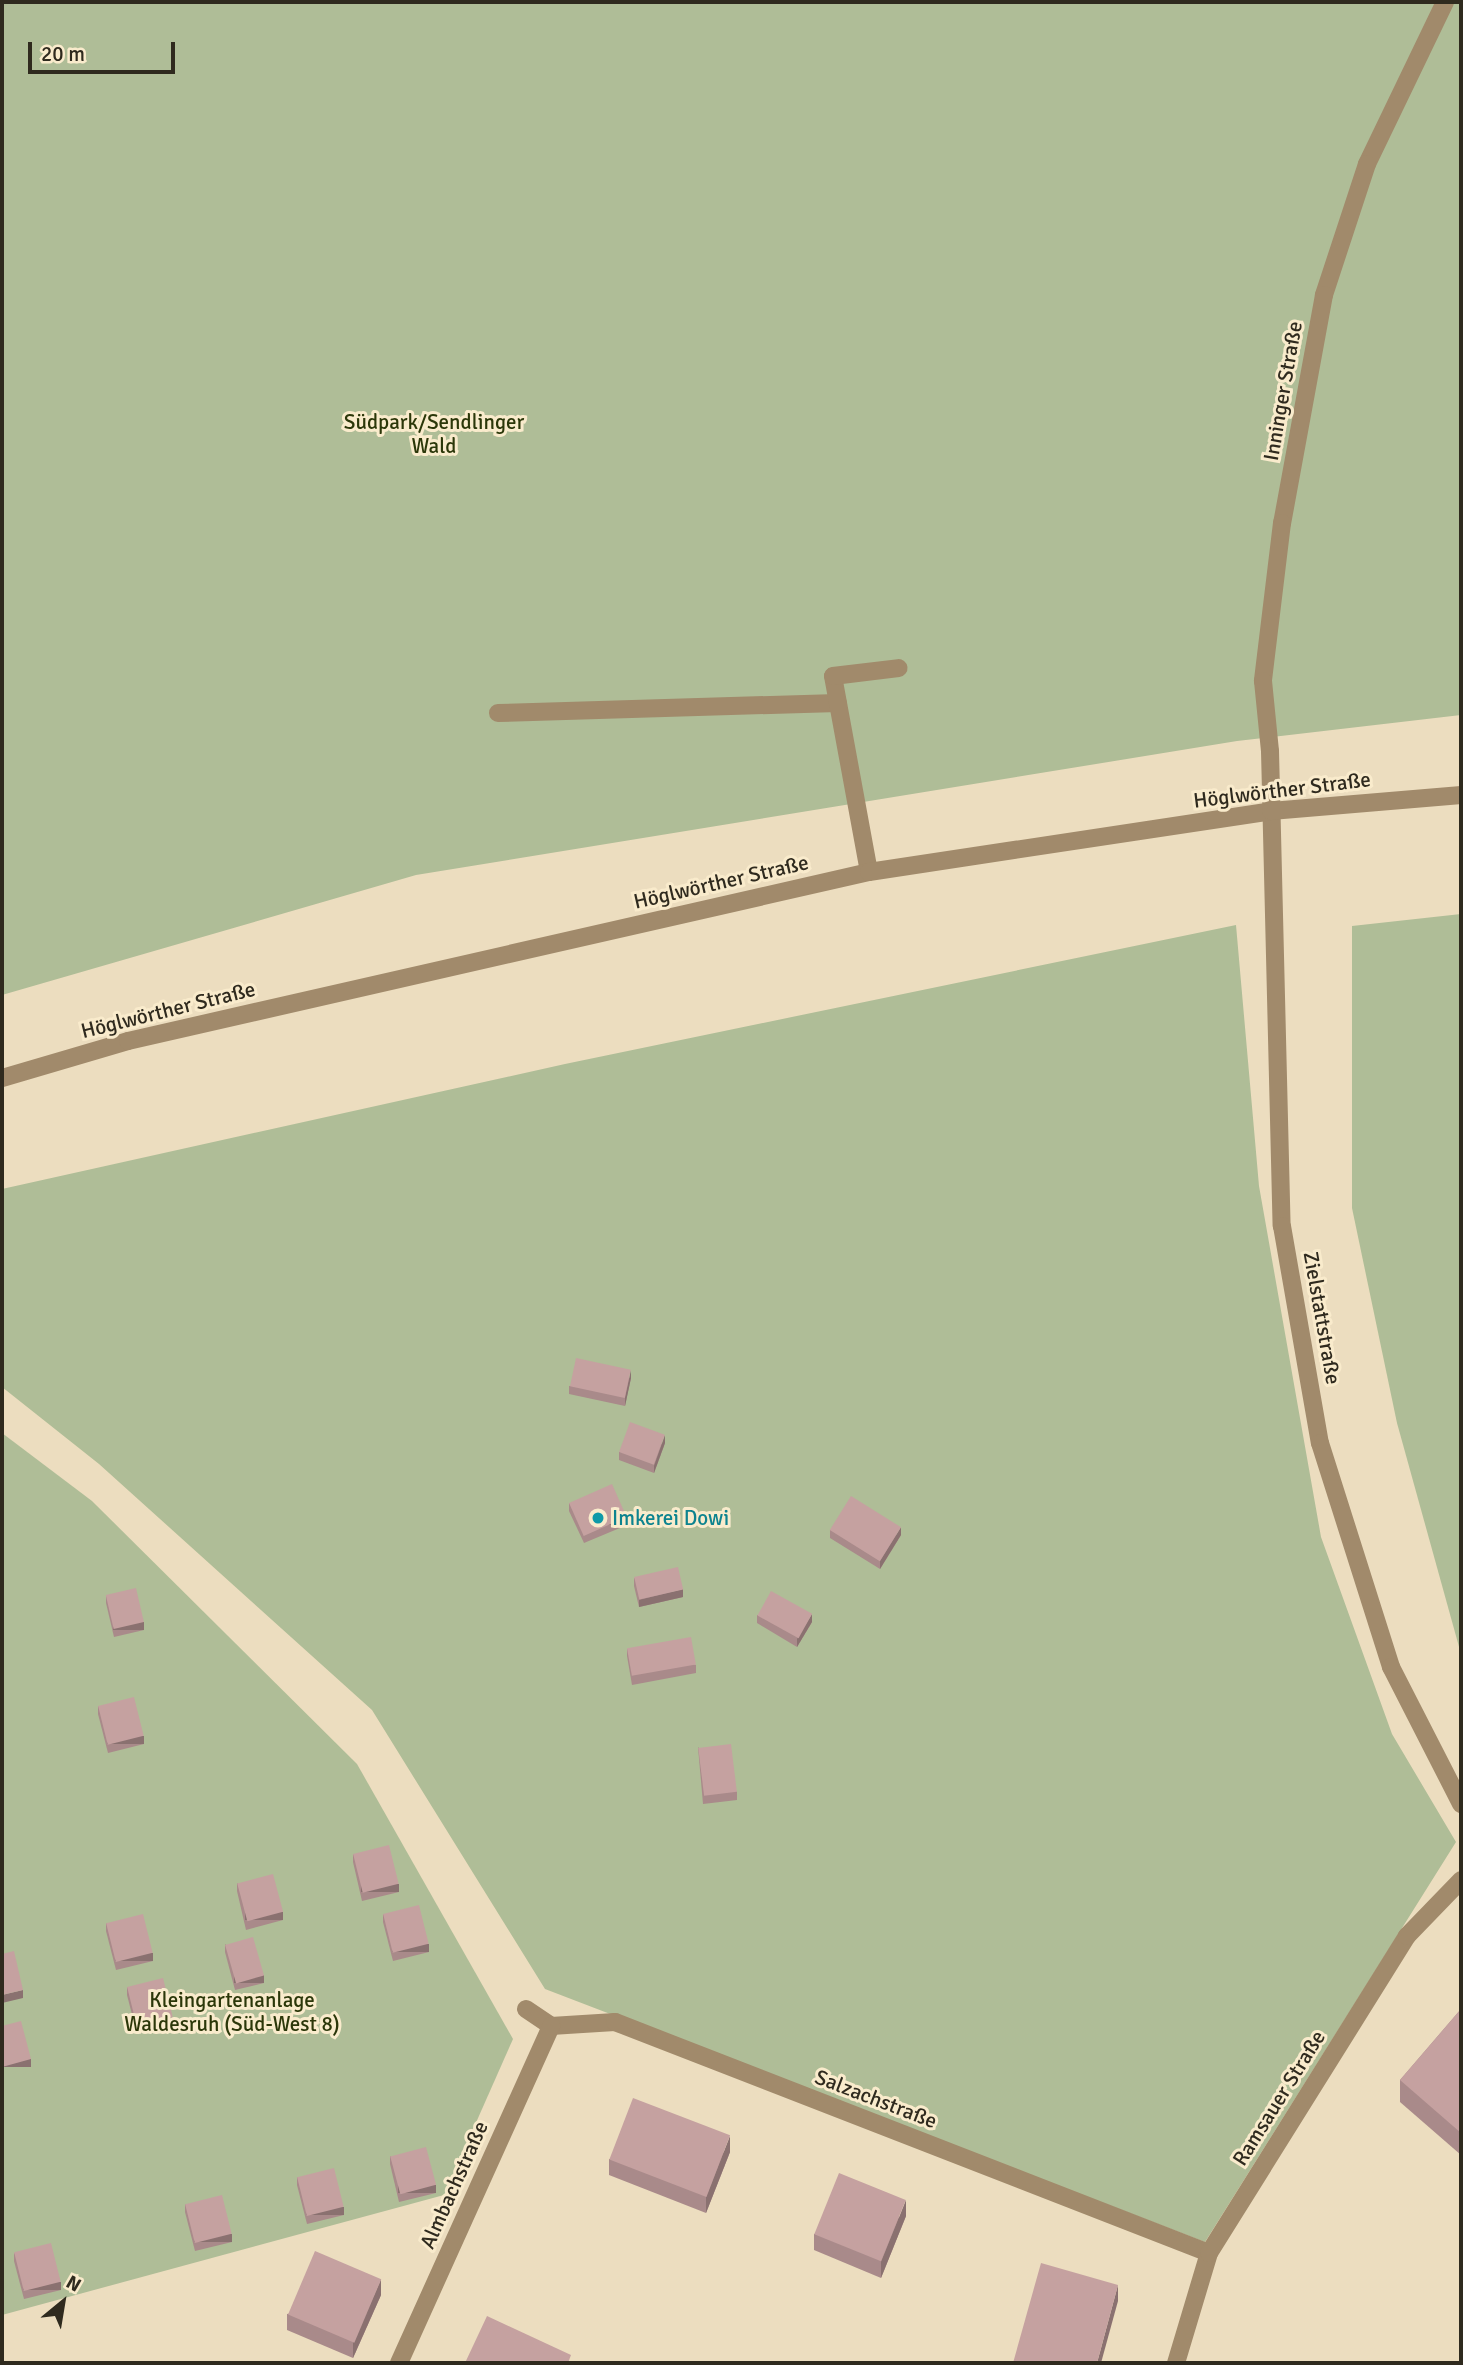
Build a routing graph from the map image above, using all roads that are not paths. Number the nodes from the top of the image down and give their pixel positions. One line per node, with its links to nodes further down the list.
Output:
1 (1445, 2): 6 (street, Inninger Straße)
2 (899, 668): 3 (street)
3 (838, 703): 4 (street); 7 (street)
4 (498, 713)
5 (1461, 794): 6 (street, Höglwörther Straße)
6 (1271, 811): 7 (street, Höglwörther Straße); 9 (street, Zielstattstraße)
7 (869, 872): 8 (street, Höglwörther Straße)
8 (2, 1078)
9 (1461, 1804)
10 (1461, 1880): 13 (street, Ramsauer Straße)
11 (526, 2009): 12 (street)
12 (551, 2026): 13 (street, Salzachstraße); 14 (street, Almbachstraße)
13 (1209, 2253): 15 (street, Ramsauer Straße)
14 (399, 2363)
15 (1176, 2363)

